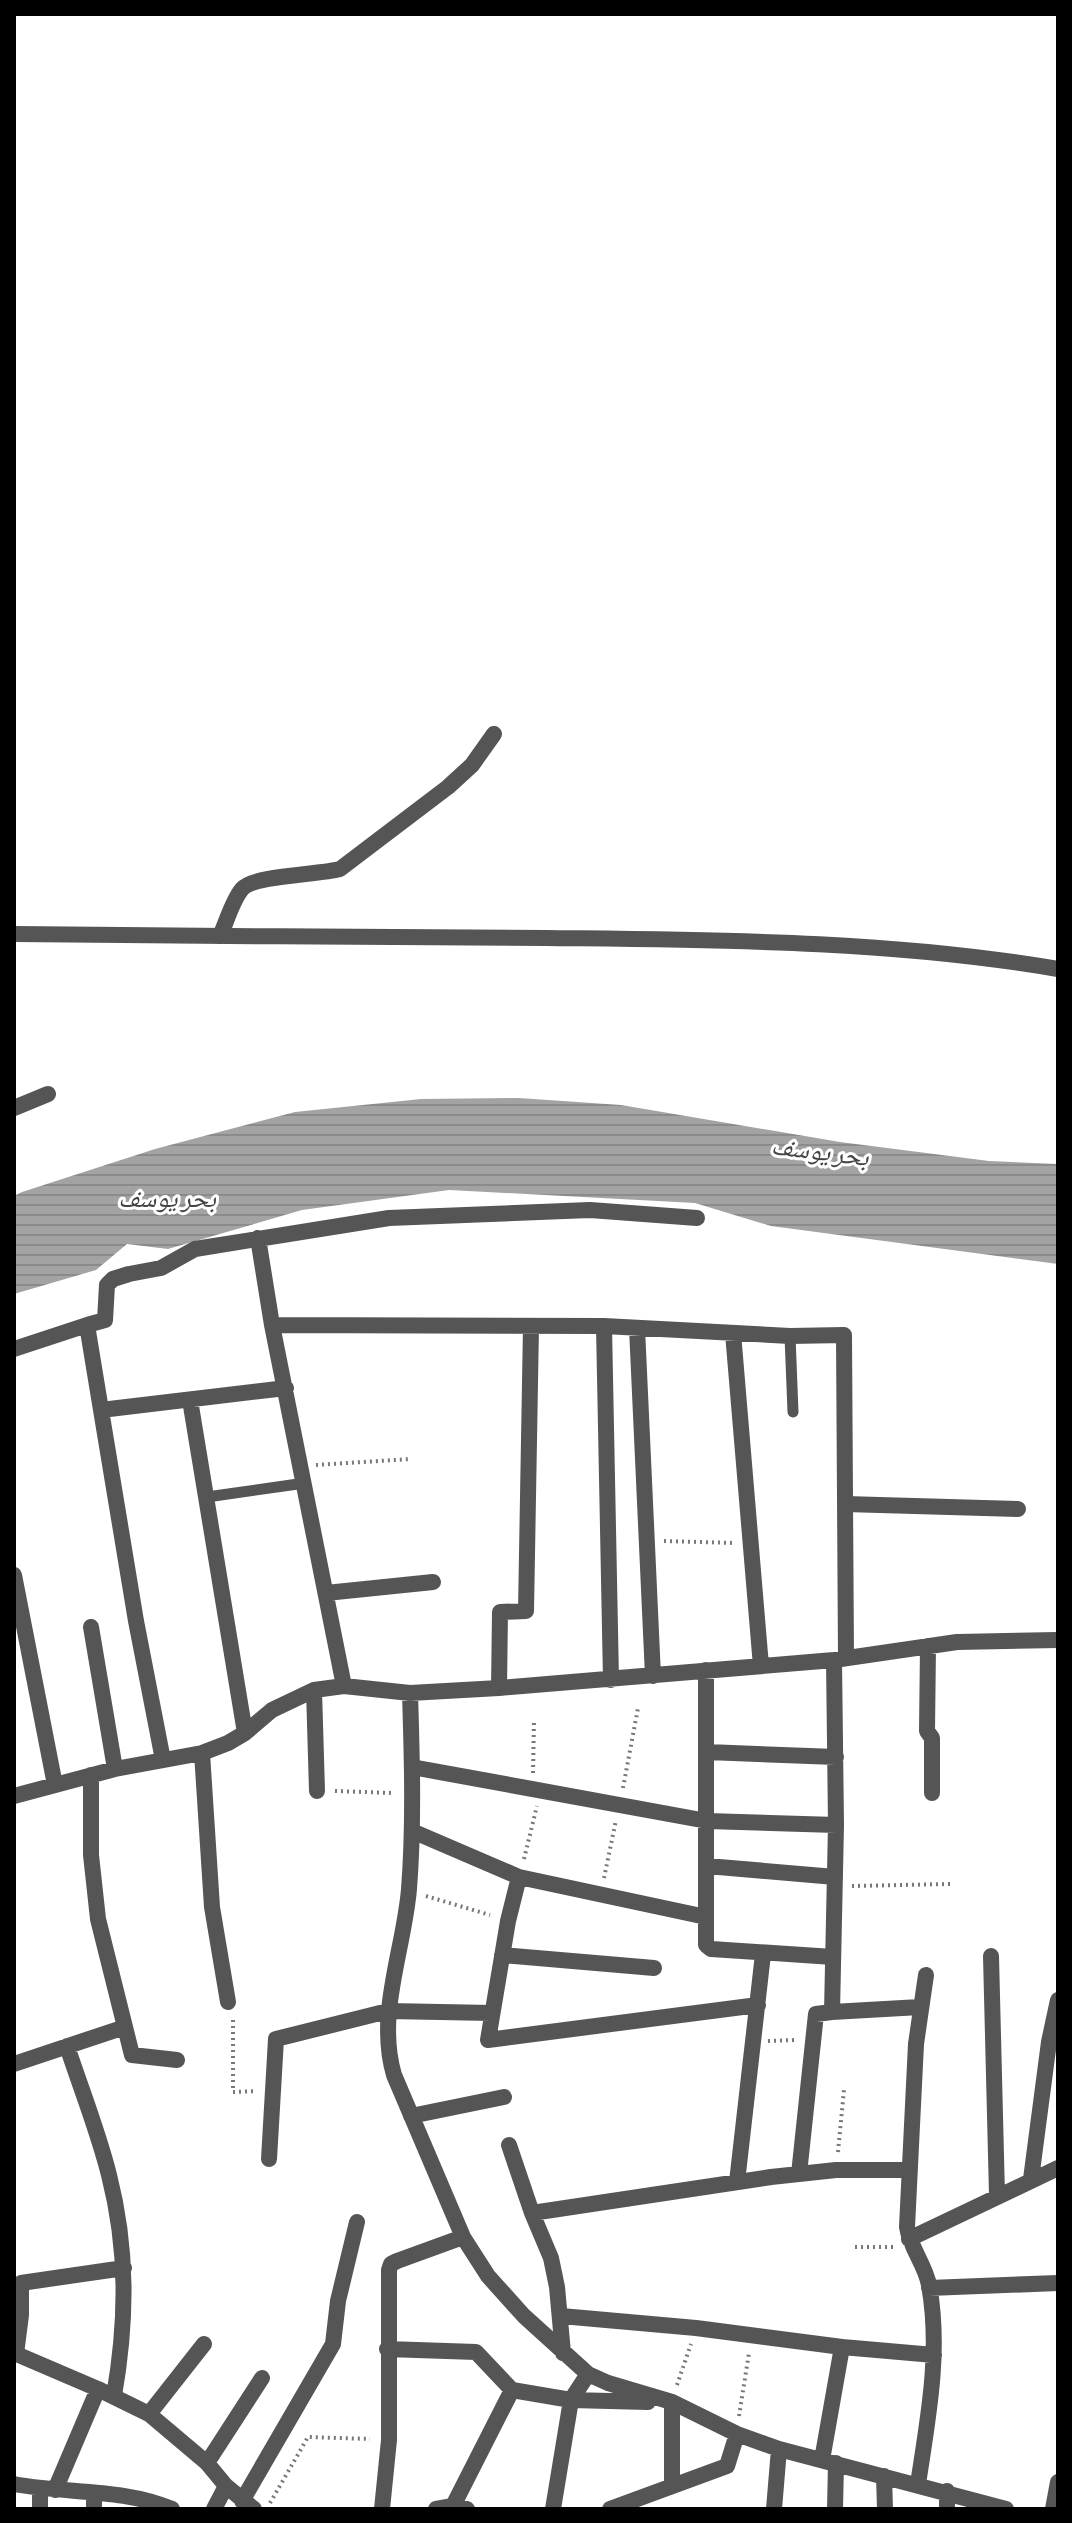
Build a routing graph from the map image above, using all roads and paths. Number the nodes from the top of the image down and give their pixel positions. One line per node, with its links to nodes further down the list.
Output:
1 (494, 734): 3 (street)
2 (14, 934): 3 (street)
3 (220, 936): 4 (street)
4 (1058, 969)
5 (48, 1094): 6 (street)
6 (14, 1108)
7 (697, 1218): 8 (street)
8 (258, 1238): 9 (street); 10 (street)
9 (87, 1325): 16 (street); 19 (street)
10 (272, 1325): 11 (street); 17 (street)
11 (531, 1326): 12 (street); 41 (street)
12 (604, 1326): 13 (street); 39 (street)
13 (637, 1328): 14 (street); 27 (street)
14 (733, 1333): 15 (street); 28 (street)
15 (790, 1336): 20 (lane); 25 (street)
16 (14, 1349)
17 (286, 1388): 18 (street); 22 (street)
18 (190, 1400): 19 (street); 24 (street)
19 (101, 1410): 50 (street)
20 (793, 1412)
21 (410, 1459): 22 (path)
22 (301, 1466): 23 (street)
23 (305, 1483): 24 (lane); 31 (street)
24 (207, 1497): 46 (street)
25 (845, 1504): 26 (street); 35 (street)
26 (1018, 1509)
27 (646, 1540): 28 (path); 38 (street)
28 (750, 1543): 36 (street)
29 (14, 1575): 54 (street)
30 (433, 1582): 31 (street)
31 (326, 1593): 40 (street)
32 (91, 1627): 52 (street)
33 (1058, 1640): 34 (street)
34 (928, 1646): 35 (street); 58 (street)
35 (840, 1659): 36 (street); 49 (street)
36 (761, 1666): 37 (street)
37 (706, 1670): 38 (street); 47 (street)
38 (653, 1676): 39 (street)
39 (611, 1680): 41 (street)
40 (344, 1686): 42 (street); 43 (street)
41 (499, 1688): 43 (street)
42 (314, 1690): 46 (street); 56 (street)
43 (410, 1693): 51 (street)
44 (638, 1708): 60 (path)
45 (534, 1720): 55 (path)
46 (245, 1733): 48 (street)
47 (707, 1752): 49 (street); 61 (street)
48 (202, 1753): 50 (street); 79 (street)
49 (836, 1757): 62 (street)
50 (163, 1760): 52 (street)
51 (412, 1767): 55 (street); 57 (street)
52 (115, 1769): 53 (street)
53 (91, 1775): 54 (street); 85 (street)
54 (55, 1785): 59 (street)
55 (537, 1789): 60 (street); 65 (path)
56 (317, 1791): 57 (path)
57 (412, 1793): 63 (street)
58 (932, 1793)
59 (14, 1796)
60 (619, 1805): 61 (street); 69 (path)
61 (707, 1821): 62 (street); 64 (street)
62 (836, 1825): 66 (street)
63 (412, 1831): 65 (street); 68 (street)
64 (707, 1866): 66 (street); 70 (street)
65 (519, 1877): 69 (street); 71 (street)
66 (835, 1882): 67 (path); 75 (street)
67 (950, 1884)
68 (409, 1891): 71 (path); 82 (street)
69 (600, 1896): 70 (street)
70 (706, 1917): 72 (street)
71 (508, 1921): 73 (street)
72 (763, 1954): 75 (street); 80 (street)
73 (502, 1955): 76 (street); 84 (street)
74 (991, 1956): 103 (street)
75 (833, 1957): 83 (street)
76 (654, 1968)
77 (926, 1975): 81 (street)
78 (1058, 2000): 101 (street)
79 (228, 2002): 91 (path)
80 (758, 2005): 84 (street); 87 (street)
81 (920, 2007): 83 (street); 99 (street)
82 (388, 2011): 84 (street); 91 (street); 94 (street)
83 (832, 2012): 86 (street)
84 (492, 2013)
85 (125, 2027): 88 (street); 89 (street)
86 (814, 2040): 87 (path); 100 (street)
87 (754, 2042): 102 (street)
88 (67, 2046): 90 (street); 109 (street)
89 (177, 2060)
90 (14, 2064)
91 (272, 2090): 96 (street)
92 (844, 2090): 98 (path)
93 (504, 2097): 94 (street)
94 (411, 2116): 106 (street)
95 (509, 2145): 104 (street)
96 (269, 2159)
97 (1058, 2168): 101 (street)
98 (836, 2170): 99 (street); 100 (street)
99 (910, 2170): 107 (street)
100 (799, 2174): 102 (street)
101 (1031, 2179): 103 (street)
102 (737, 2182): 104 (street)
103 (997, 2195): 107 (street)
104 (532, 2213): 112 (street)
105 (357, 2222): 142 (street)
106 (463, 2237): 117 (street); 119 (street)
107 (911, 2243): 108 (path); 111 (street)
108 (855, 2247)
109 (124, 2268): 118 (street); 124 (street)
110 (1058, 2283): 111 (street)
111 (929, 2288): 120 (street)
112 (561, 2316): 113 (street); 119 (street)
113 (696, 2328): 114 (street); 126 (path)
114 (752, 2334): 116 (street); 128 (path)
115 (204, 2344): 127 (street)
116 (842, 2347): 120 (street); 131 (street)
117 (387, 2349): 123 (street); 129 (street)
118 (15, 2353): 124 (street)
119 (563, 2353): 121 (street)
120 (934, 2355): 136 (street)
121 (588, 2374): 125 (street); 126 (street)
122 (262, 2378): 132 (street)
123 (512, 2390): 125 (street); 143 (street)
124 (106, 2392): 127 (street); 139 (street)
125 (571, 2400): 126 (street); 149 (street)
126 (672, 2402): 128 (street); 138 (street)
127 (149, 2414): 132 (street)
128 (737, 2434): 130 (street); 138 (street)
129 (389, 2440): 147 (path); 148 (street)
130 (779, 2449): 131 (street); 152 (street)
131 (829, 2462): 133 (street); 153 (street)
132 (207, 2463): 137 (street)
133 (884, 2476): 136 (street); 154 (street)
134 (1058, 2482): 157 (street)
135 (14, 2484): 139 (street)
136 (918, 2484): 140 (street)
137 (226, 2486): 142 (street); 146 (street)
138 (669, 2488): 150 (street); 151 (street)
139 (47, 2490): 141 (street); 144 (street)
140 (947, 2491): 155 (street); 156 (street)
141 (94, 2501): 145 (street)
142 (248, 2505)
143 (452, 2508)
144 (40, 2509)
145 (172, 2509)
146 (214, 2509)
147 (266, 2509)
148 (382, 2509)
149 (553, 2509)
150 (610, 2509)
151 (666, 2509)
152 (774, 2509)
153 (835, 2509)
154 (885, 2509)
155 (947, 2509)
156 (1006, 2509)
157 (1053, 2509)

